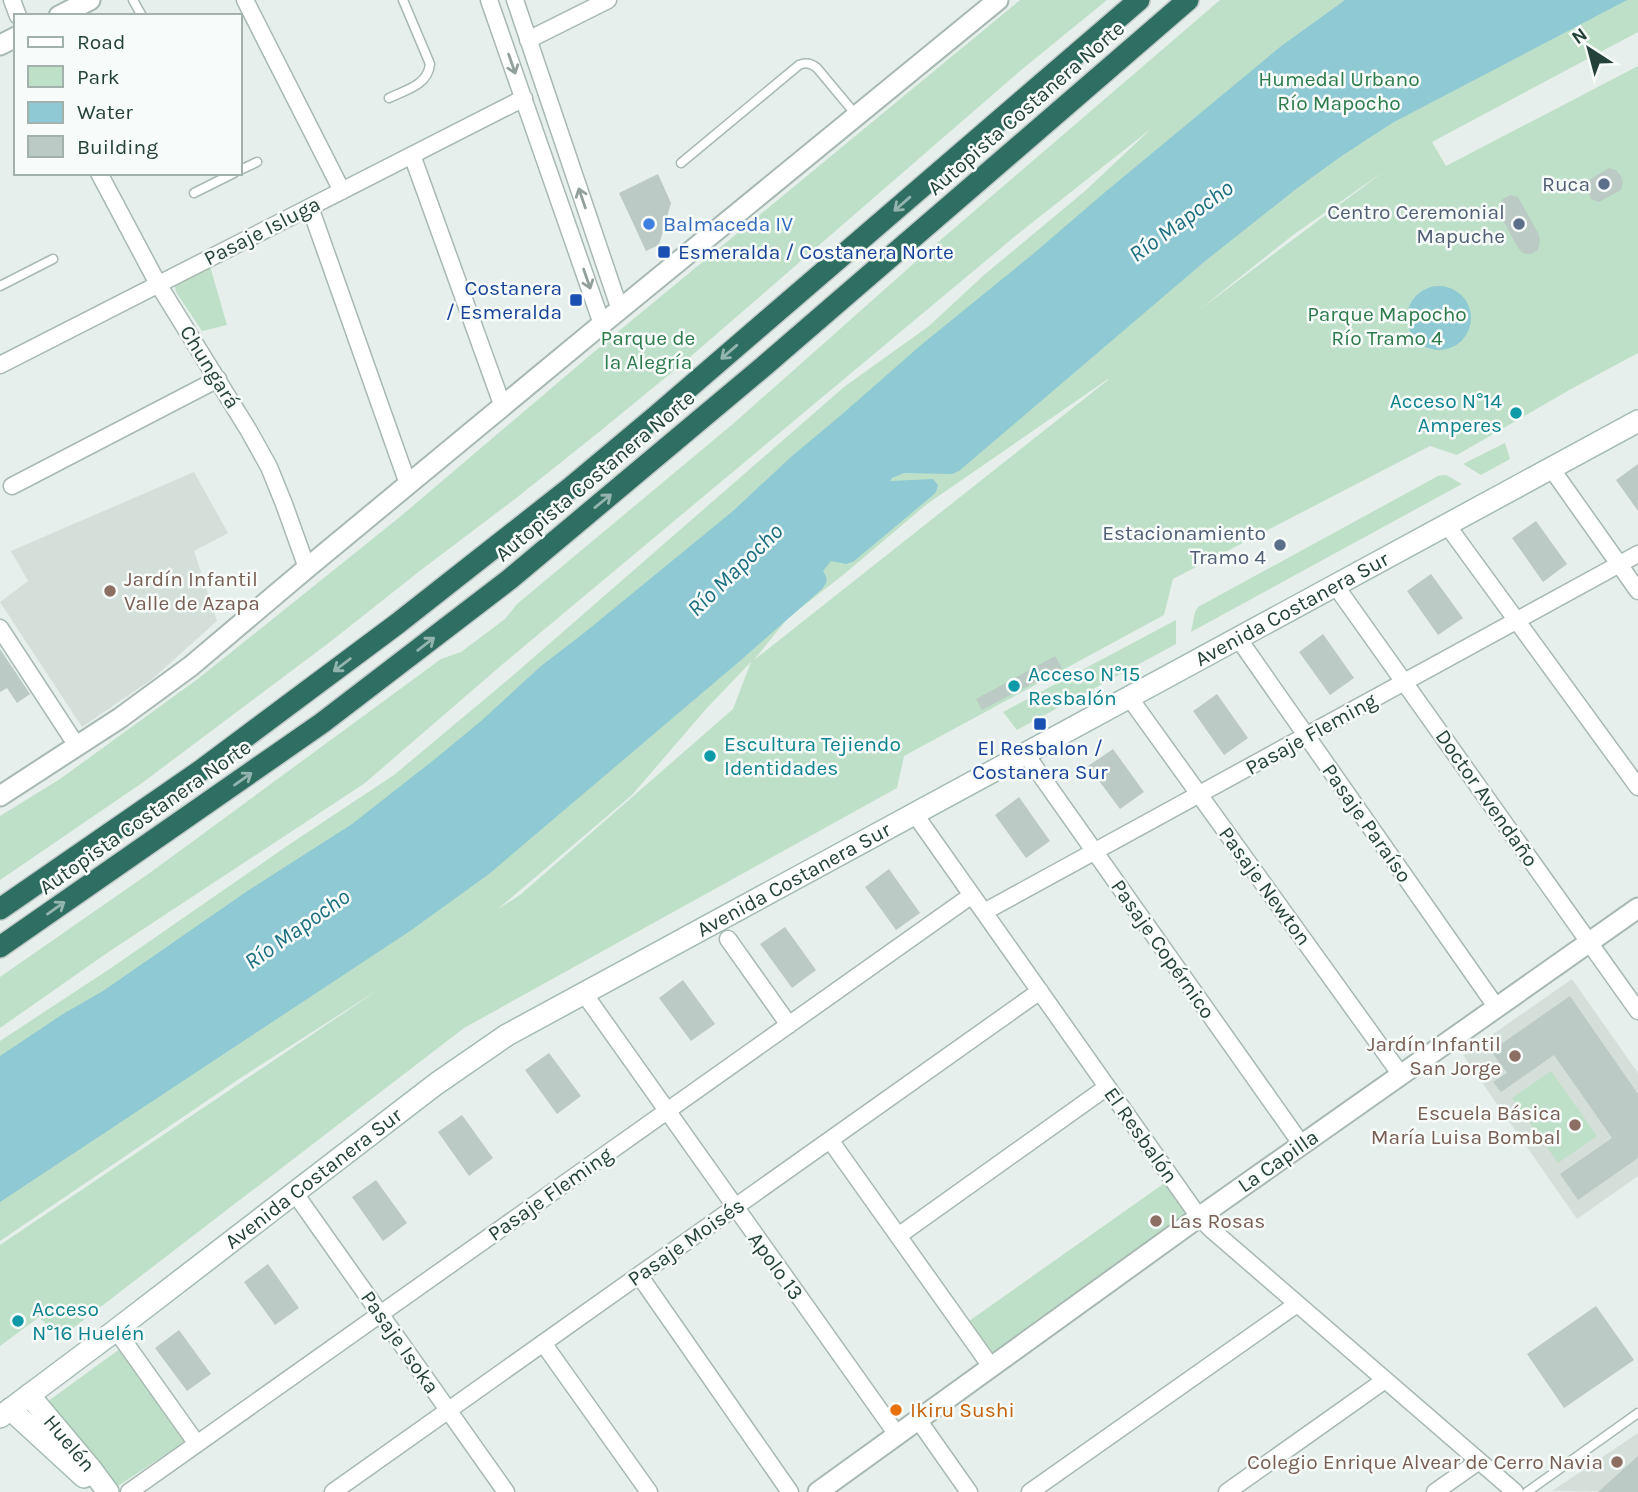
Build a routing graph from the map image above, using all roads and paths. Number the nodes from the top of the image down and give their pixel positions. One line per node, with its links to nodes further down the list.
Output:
1 (90, 0): 10 (street)
2 (245, 0): 21 (street)
3 (403, 0): 12 (lane)
4 (489, 0): 13 (street, one-way to 13)
5 (515, 0): 11 (street)
6 (608, 0): 11 (street)
7 (996, 0): 14 (street)
8 (1139, 0): 57 (highway, Autopista Costanera Norte, one-way to 57)
9 (1188, 0): 61 (highway, Autopista Costanera Norte, one-way to 9)
10 (63, 14)
11 (528, 40): 27 (street, one-way to 11)
12 (389, 98)
13 (524, 98): 15 (street, Pasaje Isluga); 28 (street, one-way to 28)
14 (857, 116): 17 (lane); 27 (street)
15 (412, 155): 21 (street, Pasaje Isluga); 31 (street)
16 (257, 162): 18 (lane)
17 (681, 163)
18 (242, 169)
19 (100, 175): 25 (street, Chungará)
20 (227, 175): 22 (lane)
21 (342, 191): 23 (street, Pasaje Isluga)
22 (194, 193)
23 (310, 207): 25 (street, Pasaje Isluga); 34 (street)
24 (53, 259): 26 (lane)
25 (158, 284): 29 (street, Pasaje Isluga); 30 (street, Chungará)
26 (0, 286)
27 (620, 310): 28 (street)
28 (602, 324): 31 (street)
29 (0, 365)
30 (218, 379): 35 (street); 39 (street, Chungará)
31 (503, 407): 34 (street)
32 (1638, 421): 33 (main road, Avenida Costanera Sur)
33 (1551, 468): 36 (main road, Avenida Costanera Sur); 38 (street)
34 (408, 484): 39 (street)
35 (12, 486)
36 (1447, 525): 40 (main road, Avenida Costanera Sur); 42 (street)
37 (1638, 554): 38 (street, Pasaje Fleming)
38 (1619, 565): 41 (street); 42 (street, Pasaje Fleming)
39 (307, 568): 48 (street)
40 (1335, 585): 44 (main road, Avenida Costanera Sur); 45 (street, Doctor Avendaño)
41 (1638, 591)
42 (1517, 620): 45 (street, Pasaje Fleming); 50 (street)
43 (0, 628): 48 (street)
44 (1238, 638): 46 (main road, Avenida Costanera Sur); 47 (street, Pasaje Paraíso)
45 (1405, 682): 47 (street, Pasaje Fleming); 60 (street, Doctor Avendaño)
46 (1129, 697): 49 (main road, Avenida Costanera Sur); 51 (street, Pasaje Newton)
47 (1306, 736): 51 (street, Pasaje Fleming); 64 (street, Pasaje Paraíso)
48 (77, 746): 52 (street)
49 (1025, 753): 53 (main road, Avenida Costanera Sur); 54 (street, Pasaje Copérnico)
50 (1638, 787)
51 (1199, 794): 54 (street, Pasaje Fleming); 67 (street, Pasaje Newton)
52 (0, 796)
53 (914, 813): 55 (street, El Resbalón); 63 (main road, Avenida Costanera Sur)
54 (1095, 852): 58 (street, Pasaje Fleming); 71 (street, Pasaje Copérnico)
55 (972, 895): 58 (street, El Resbalón); 66 (street, Pasaje Fleming)
56 (1638, 908): 60 (street, La Capilla)
57 (0, 909)
58 (984, 912): 62 (street, El Resbalón)
59 (729, 939): 66 (street)
60 (1589, 942): 64 (street, La Capilla); 65 (street, Doctor Avendaño)
61 (0, 947)
62 (1040, 991): 68 (street, El Resbalón); 70 (street, Pasaje Moisés)
63 (583, 992): 69 (street, Apolo 13); 72 (main road, Avenida Costanera Sur)
64 (1497, 1007): 67 (street, La Capilla)
65 (1638, 1011)
66 (789, 1025): 69 (street, Pasaje Fleming)
67 (1401, 1075): 71 (street, La Capilla)
68 (1107, 1087): 74 (street, El Resbalón); 75 (street)
69 (666, 1112): 73 (street, Apolo 13); 78 (street, Pasaje Fleming)
70 (830, 1140): 73 (street, Pasaje Moisés); 75 (street)
71 (1302, 1145): 74 (street, La Capilla)
72 (294, 1192): 78 (street, Pasaje Isoka); 79 (main road, Avenida Costanera Sur)
73 (735, 1207): 76 (street, Pasaje Moisés); 88 (street, Apolo 13)
74 (1199, 1217): 77 (street, El Resbalón); 81 (street, La Capilla)
75 (898, 1236): 81 (street)
76 (639, 1275): 80 (street, Pasaje Moisés); 97 (street)
77 (1297, 1304): 82 (street, El Resbalón); 100 (street)
78 (380, 1314): 84 (street, Pasaje Isoka); 89 (street, Pasaje Fleming)
79 (116, 1330): 83 (main road, Avenida Costanera Sur); 89 (street)
80 (543, 1343): 84 (street, Pasaje Moisés); 96 (street)
81 (992, 1368): 87 (street, La Capilla)
82 (1385, 1380): 90 (street, El Resbalón); 101 (street)
83 (29, 1395): 85 (main road, Avenida Costanera Sur); 92 (main road, Huelén)
84 (448, 1410): 94 (street, Pasaje Moisés); 95 (street, Pasaje Isoka)
85 (5, 1413): 91 (main road, Huelén)
86 (1638, 1413): 104 (lane)
87 (919, 1421): 88 (street, La Capilla); 99 (street)
88 (898, 1436): 98 (street, La Capilla)
89 (197, 1444): 93 (street, Pasaje Fleming)
90 (1479, 1461): 102 (street); 103 (street, El Resbalón)
91 (103, 1492)
92 (108, 1492)
93 (129, 1492)
94 (333, 1492)
95 (506, 1492)
96 (649, 1492)
97 (790, 1492)
98 (818, 1492)
99 (969, 1492)
100 (1030, 1492)
101 (1227, 1492)
102 (1435, 1492)
103 (1515, 1492)
104 (1527, 1492)

